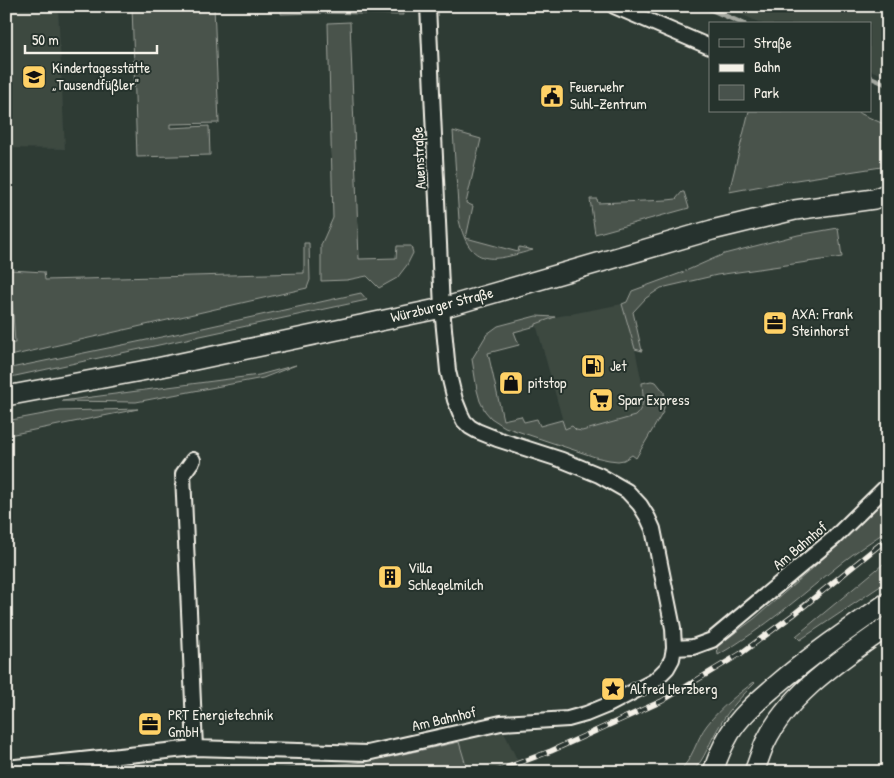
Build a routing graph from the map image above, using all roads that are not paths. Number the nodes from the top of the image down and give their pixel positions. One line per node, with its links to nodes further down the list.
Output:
1 (428, 6): 5 (street, Auenstraße)
2 (614, 6): 3 (street)
3 (709, 47)
4 (883, 197): 5 (main road, Würzburger Straße)
5 (442, 308): 6 (main road, Würzburger Straße); 11 (street)
6 (6, 396)
7 (193, 460): 12 (street)
8 (888, 485): 11 (street, Am Bahnhof)
9 (888, 602): 14 (main road)
10 (888, 626): 15 (main road)
11 (674, 648): 12 (street, Am Bahnhof)
12 (194, 748): 13 (street, Am Bahnhof)
13 (6, 768)
14 (712, 772)
15 (754, 772)

